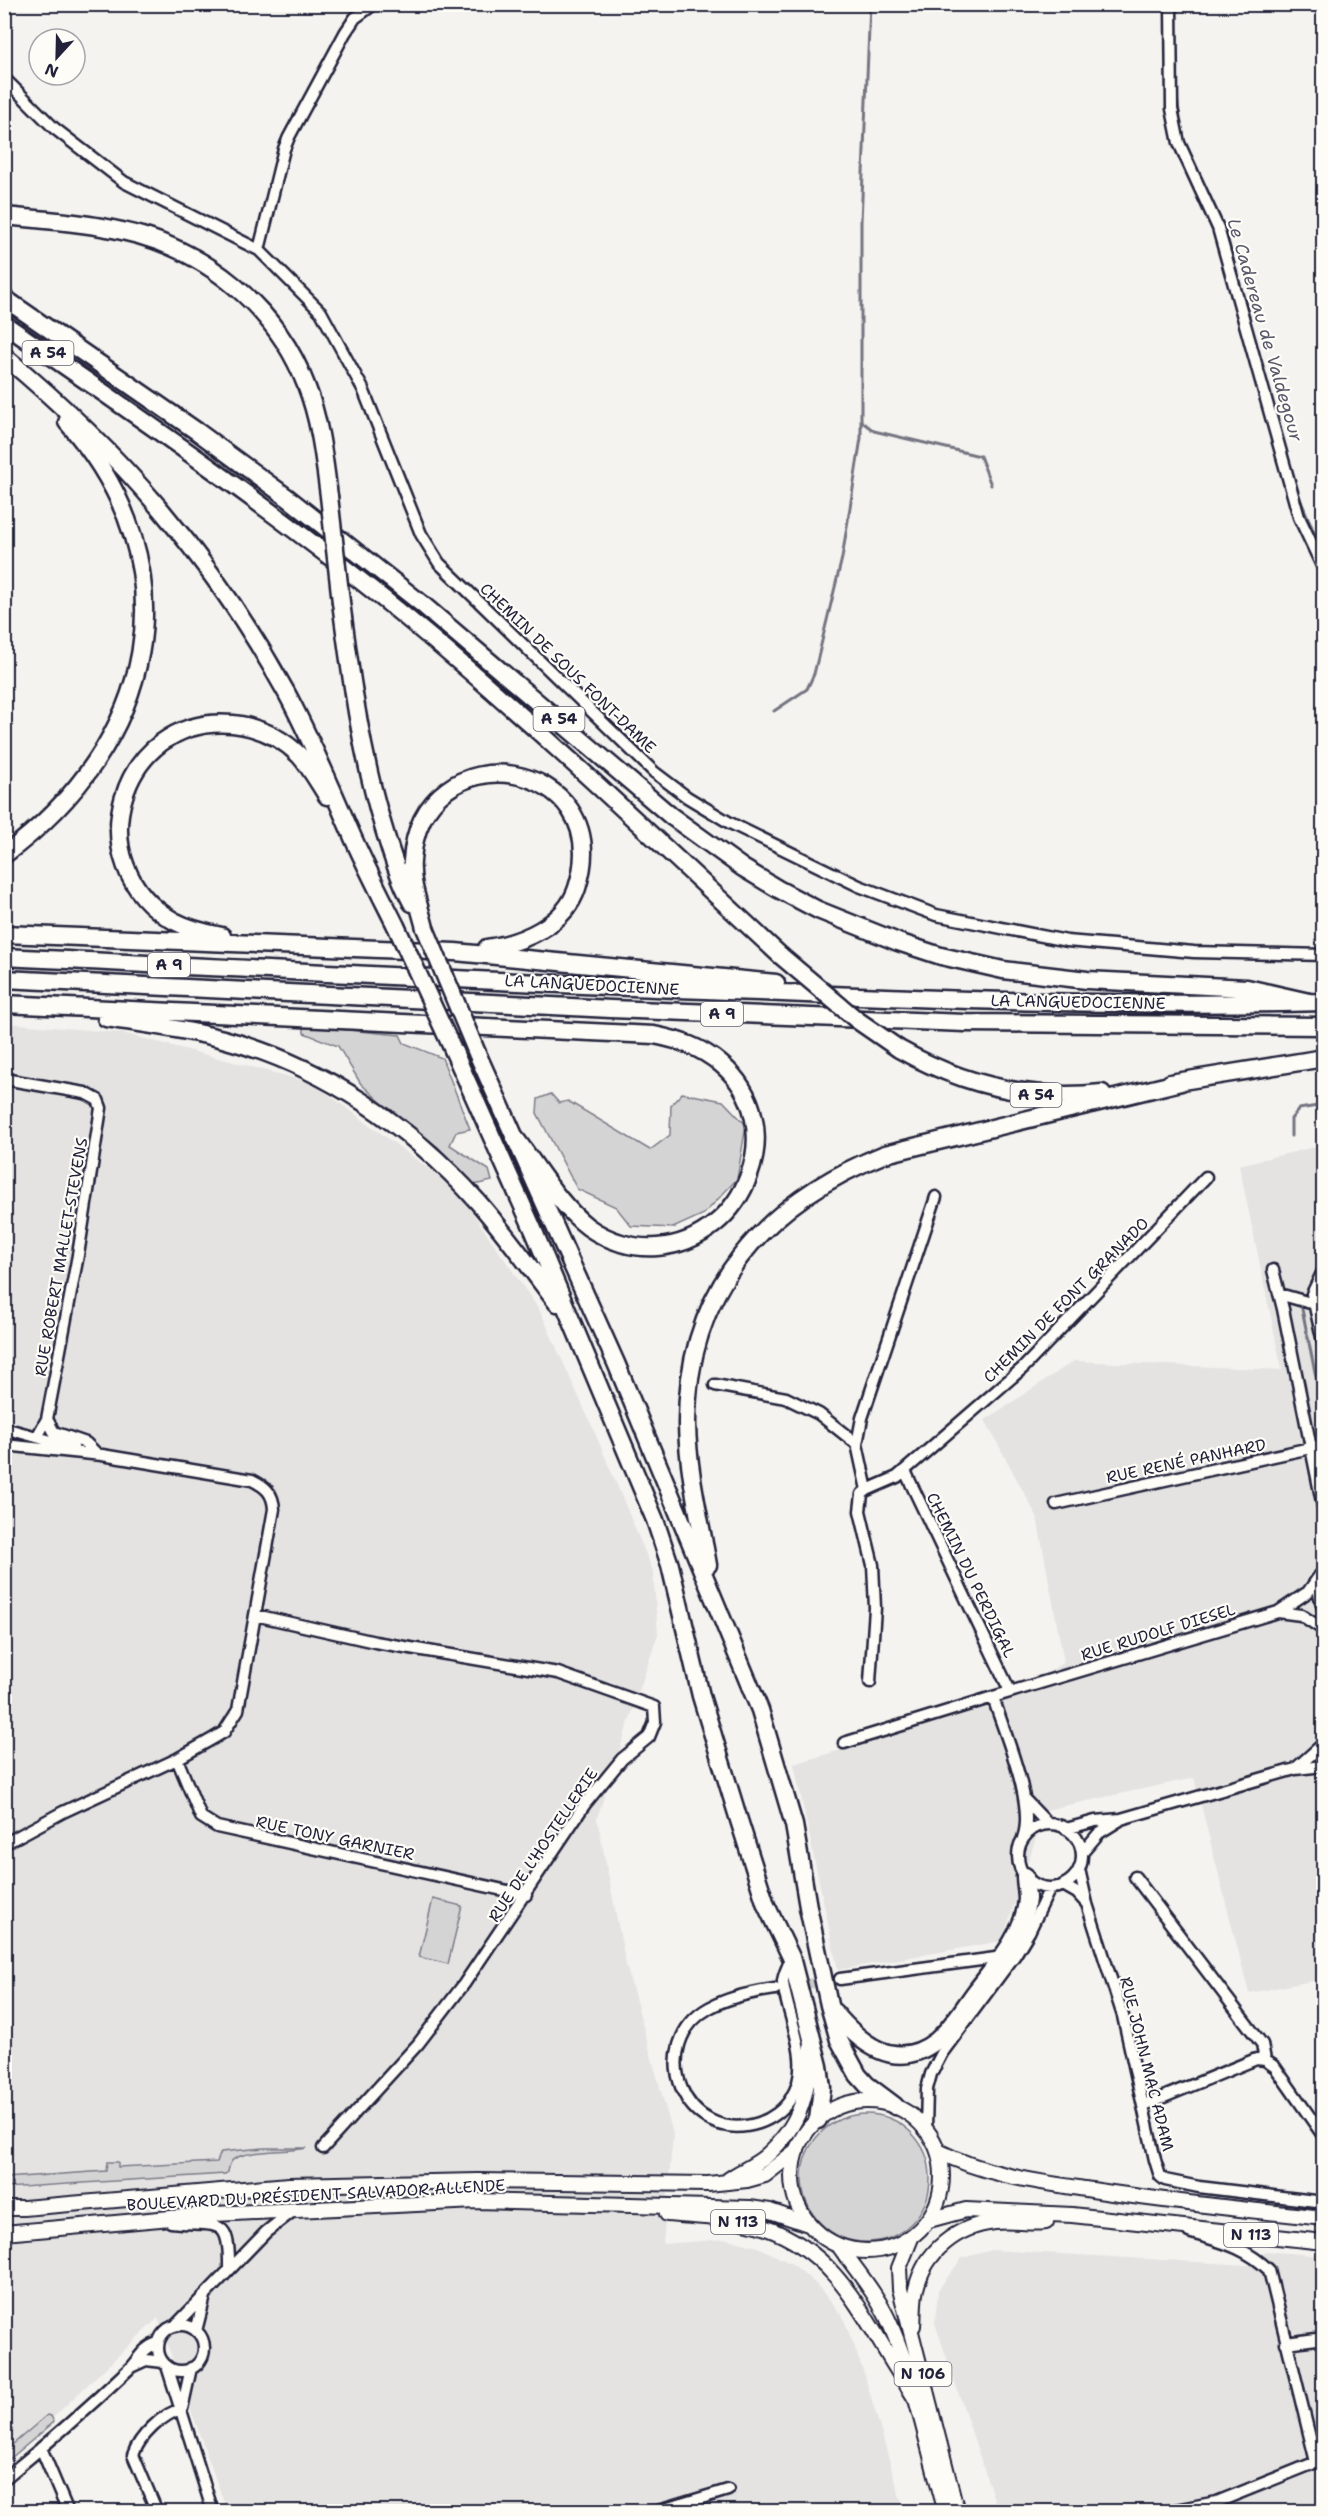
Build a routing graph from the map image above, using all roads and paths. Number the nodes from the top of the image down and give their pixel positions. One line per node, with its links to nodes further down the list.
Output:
1 (374, 4): 5 (street)
2 (1171, 4): 10 (street)
3 (4, 78): 5 (street, CHEMIN DE SOUS FONT-DAME)
4 (4, 216): 13 (highway, bridge)
5 (259, 250): 17 (street, CHEMIN DE SOUS FONT-DAME)
6 (4, 298): 21 (highway, A 54)
7 (4, 324): 26 (highway, A 54, bridge)
8 (4, 356): 9 (highway)
9 (23, 371): 11 (highway); 12 (highway)
10 (1323, 570)
11 (354, 841): 15 (highway); 34 (highway, bridge)
12 (4, 855)
13 (425, 928): 16 (highway); 27 (highway, bridge)
14 (4, 934): 15 (highway)
15 (252, 942): 16 (highway)
16 (455, 952): 20 (highway)
17 (1323, 955)
18 (4, 957): 20 (highway, LA LANGUEDOCIENNE / A 9)
19 (4, 980): 23 (highway, LA LANGUEDOCIENNE / A 9)
20 (883, 997): 21 (highway, LA LANGUEDOCIENNE / A 9)
21 (1316, 1002)
22 (4, 1004): 27 (highway); 34 (highway)
23 (1323, 1026)
24 (1323, 1058): 26 (highway, A 54)
25 (4, 1079): 37 (street, RUE ROBERT MALLET-STEVENS)
26 (1181, 1082): 50 (highway)
27 (516, 1139): 50 (highway)
28 (1206, 1177): 45 (street, CHEMIN DE FONT GRANADO)
29 (936, 1197): 40 (street)
30 (1323, 1269): 33 (street)
31 (1273, 1270): 32 (street)
32 (1279, 1294): 33 (street); 43 (street)
33 (1314, 1304): 35 (street)
34 (579, 1339): 78 (highway)
35 (1323, 1346)
36 (716, 1385): 40 (street)
37 (47, 1419): 39 (street, RUE ROBERT MALLET-STEVENS); 44 (street)
38 (4, 1428): 39 (street)
39 (37, 1437): 44 (street)
40 (857, 1444): 46 (street)
41 (4, 1445): 44 (street)
42 (1323, 1445): 43 (street, RUE RENÉ PANHARD)
43 (1312, 1449): 47 (street, RUE RENÉ PANHARD); 48 (street)
44 (99, 1454): 53 (street)
45 (904, 1471): 46 (street, CHEMIN DE FONT GRANADO); 56 (street, CHEMIN DU PERDIGAL)
46 (867, 1490): 55 (street)
47 (1056, 1504)
48 (1323, 1512)
49 (1322, 1572): 51 (street, RUE RUDOLF DIESEL); 52 (street)
50 (715, 1600): 81 (highway)
51 (1278, 1612): 54 (street); 56 (street, RUE RUDOLF DIESEL)
52 (1323, 1613)
53 (255, 1615): 60 (street); 75 (street, RUE DE L'HOSTELLERIE)
54 (1323, 1630)
55 (870, 1682)
56 (1010, 1691): 57 (street, RUE RUDOLF DIESEL)
57 (993, 1697): 58 (street, RUE RUDOLF DIESEL); 63 (street)
58 (844, 1743)
59 (1323, 1743): 62 (street)
60 (177, 1759): 68 (street); 75 (street, RUE TONY GARNIER)
61 (1323, 1766): 62 (street)
62 (1295, 1769): 64 (street)
63 (1026, 1801): 65 (street); 67 (street)
64 (1121, 1819): 66 (street); 69 (street)
65 (1048, 1824): 66 (street); 67 (street)
66 (1066, 1829): 69 (street)
67 (1023, 1838): 71 (street)
68 (4, 1844)
69 (1082, 1853): 70 (street)
70 (1079, 1869): 73 (street); 76 (street, RUE JOHN MAC ADAM)
71 (1024, 1876): 74 (street); 77 (highway)
72 (1135, 1877): 83 (street)
73 (1063, 1886): 74 (street); 76 (street)
74 (1050, 1888): 77 (street)
75 (526, 1895): 89 (street, RUE DE L'HOSTELLERIE)
76 (1087, 1904): 84 (street, RUE JOHN MAC ADAM)
77 (1007, 1956): 79 (street); 81 (highway); 87 (street)
78 (791, 1957): 80 (street); 82 (highway)
79 (840, 1979)
80 (775, 1989)
81 (829, 2005): 85 (highway)
82 (812, 2043): 86 (highway); 92 (main road)
83 (1265, 2060): 84 (street); 88 (street)
84 (1144, 2105): 94 (street, RUE JOHN MAC ADAM)
85 (895, 2106): 86 (main road); 87 (main road)
86 (818, 2120): 90 (main road)
87 (926, 2128): 91 (main road)
88 (1323, 2137)
89 (322, 2148)
90 (797, 2150): 92 (main road, BOULEVARD DU PRÉSIDENT SALVADOR ALLENDE); 101 (main road)
91 (938, 2151): 98 (main road, N 113); 100 (main road)
92 (725, 2182): 95 (main road, BOULEVARD DU PRÉSIDENT SALVADOR ALLENDE)
93 (476, 2201): 96 (main road, BOULEVARD DU PRÉSIDENT SALVADOR ALLENDE); 101 (main road, BOULEVARD DU PRÉSIDENT SALVADOR ALLENDE); 118 (main road, N 113)
94 (1323, 2202)
95 (4, 2208)
96 (294, 2210): 99 (main road, BOULEVARD DU PRÉSIDENT SALVADOR ALLENDE); 107 (street)
97 (1072, 2216): 100 (main road, N 113); 102 (main road, N 113); 111 (main road)
98 (1323, 2218)
99 (148, 2219): 103 (main road, BOULEVARD DU PRÉSIDENT SALVADOR ALLENDE); 107 (street)
100 (929, 2220): 104 (main road)
101 (808, 2224): 106 (main road)
102 (1178, 2228): 105 (main road, N 113); 114 (street)
103 (4, 2233)
104 (912, 2238): 106 (main road); 111 (main road, N 106)
105 (1323, 2242)
106 (839, 2246): 118 (main road, N 106)
107 (229, 2270): 108 (street)
108 (205, 2293): 109 (street); 110 (street)
109 (175, 2326): 110 (street); 113 (street)
110 (196, 2331): 117 (street)
111 (912, 2331): 129 (main road, N 106)
112 (1323, 2338): 114 (street)
113 (159, 2343): 115 (street); 116 (street)
114 (1286, 2343): 121 (street)
115 (165, 2364): 116 (street); 117 (street); 119 (street)
116 (132, 2366): 120 (street)
117 (191, 2368): 119 (street)
118 (916, 2400): 128 (main road, N 106)
119 (182, 2409): 125 (street); 126 (street)
120 (41, 2448): 122 (street); 124 (street)
121 (1320, 2460): 130 (street)
122 (4, 2479)
123 (728, 2490): 127 (street)
124 (68, 2511)
125 (154, 2511)
126 (213, 2511)
127 (655, 2511)
128 (946, 2511)
129 (957, 2511)
130 (1164, 2511)

